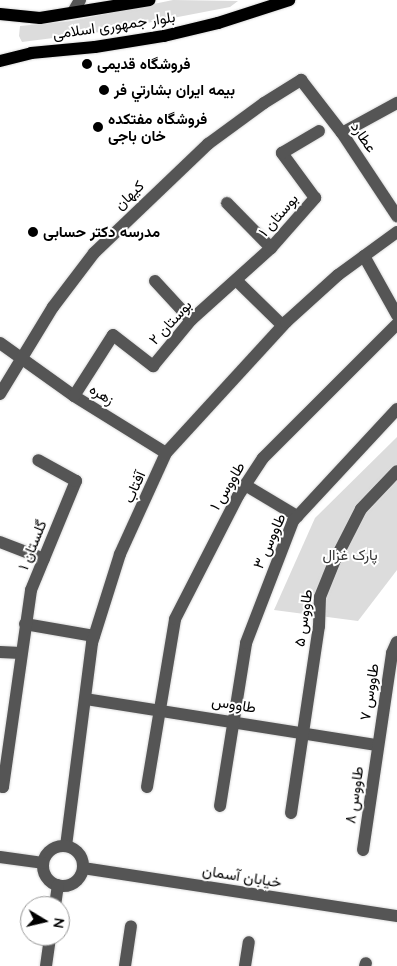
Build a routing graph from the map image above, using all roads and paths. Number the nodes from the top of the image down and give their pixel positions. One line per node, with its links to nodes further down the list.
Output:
1 (80, 0): 4 (street)
2 (150, 0): 4 (main road, بلوار جمهوری اسلامی)
3 (289, 0): 6 (main road, بلوار جمهوری اسلامی)
4 (74, 12): 5 (main road, بلوار جمهوری اسلامی)
5 (0, 14)
6 (0, 61)
7 (301, 80): 10 (street, عطارد); 23 (street, کیهان)
8 (397, 103): 10 (street)
9 (319, 131): 14 (street, بوستان ۱)
10 (342, 133): 12 (street, عطارد)
11 (227, 203): 14 (street)
12 (397, 216)
13 (397, 232): 15 (street, آفتاب)
14 (271, 248): 17 (street, بوستان ۱)
15 (364, 256): 18 (street); 21 (street, آفتاب)
16 (154, 281): 19 (street)
17 (237, 281): 19 (street, بوستان ۲); 21 (street)
18 (397, 315)
19 (191, 320): 25 (street, بوستان ۲)
20 (397, 324): 30 (street, طاووس ۱)
21 (282, 325): 27 (street, آفتاب)
22 (0, 343): 23 (street, زهره)
23 (23, 359): 24 (street, کیهان); 25 (street, زهره)
24 (0, 394)
25 (74, 396): 27 (street, زهره)
26 (397, 409): 31 (street, طاووس ۳)
27 (166, 453): 35 (street, آفتاب)
28 (38, 460): 33 (street, گلستان ۱)
29 (397, 471): 42 (street, طاووس ۵)
30 (245, 485): 31 (street); 40 (street, طاووس ۱)
31 (297, 516): 41 (street, طاووس ۳)
32 (0, 542): 33 (street)
33 (44, 558): 34 (street, گلستان ۱)
34 (25, 624): 35 (street); 38 (street, گلستان ۱)
35 (94, 636): 39 (street, آفتاب)
36 (396, 645): 43 (street, طاووس ۷)
37 (0, 652): 38 (street)
38 (21, 654): 44 (street, گلستان ۱)
39 (86, 699): 40 (street, طاووس); 48 (street, آفتاب)
40 (160, 710): 41 (street, طاووس); 45 (street, طاووس ۱)
41 (234, 720): 42 (street, طاووس); 46 (street, طاووس ۳)
42 (303, 732): 43 (street, طاووس); 47 (street, طاووس ۵)
43 (377, 745): 49 (street, طاووس ۸)
44 (0, 786)
45 (147, 787)
46 (220, 806)
47 (291, 813)
48 (66, 846): 51 (street); 52 (street)
49 (363, 850)
50 (0, 857): 51 (street)
51 (43, 863): 53 (street)
52 (83, 868): 53 (street); 55 (street, خیابان آسمان)
53 (58, 885): 54 (street)
54 (56, 896)
55 (397, 916)
56 (131, 926): 60 (street)
57 (249, 942): 61 (street)
58 (49, 946): 59 (street)
59 (46, 966)
60 (125, 966)
61 (246, 966)

